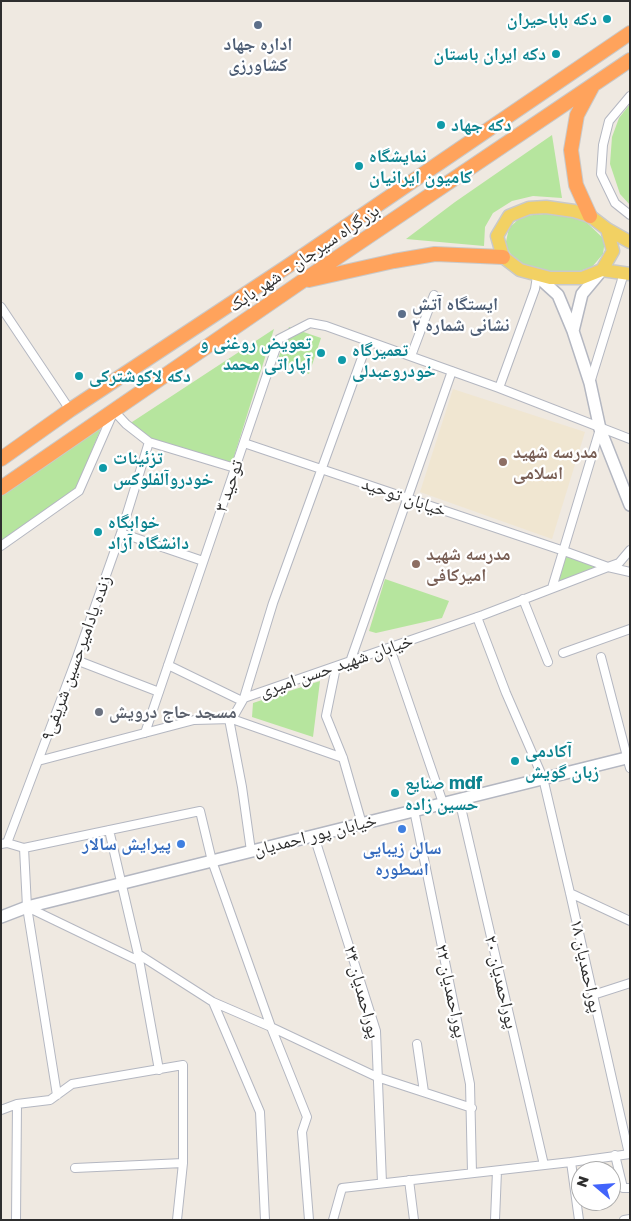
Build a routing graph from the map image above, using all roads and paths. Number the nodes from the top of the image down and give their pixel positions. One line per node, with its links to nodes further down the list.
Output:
1 (630, 33): 22 (highway, بزرگراه سیرجان - شهر بابک)
2 (630, 60): 3 (highway, بزرگراه سیرجان - شهر بابک)
3 (593, 84): 6 (highway); 13 (highway, بزرگراه سیرجان - شهر بابک)
4 (630, 96): 5 (street)
5 (630, 215)
6 (590, 216): 7 (main road); 9 (main road)
7 (607, 229): 8 (main road); 10 (main road)
8 (630, 242)
9 (503, 257): 12 (main road); 13 (highway)
10 (602, 270): 11 (main road); 12 (main road); 16 (street)
11 (627, 274): 20 (street)
12 (537, 276): 16 (street); 21 (street)
13 (301, 282): 23 (highway, بزرگراه سیرجان - شهر بابک)
14 (434, 296): 18 (street)
15 (1, 307): 22 (street)
16 (573, 331): 20 (street)
17 (368, 341): 18 (street); 27 (street, توحید ۳); 30 (street)
18 (411, 356): 19 (street)
19 (452, 371): 21 (street); 32 (street)
20 (590, 383): 24 (street)
21 (499, 388): 24 (street)
22 (70, 410): 28 (highway, بزرگراه سیرجان - شهر بابک)
23 (114, 411): 26 (street); 31 (highway, بزرگراه سیرجان - شهر بابک); 35 (street)
24 (600, 429): 25 (street); 33 (street); 37 (street)
25 (630, 439)
26 (149, 442): 29 (street); 34 (street, زنده یادامیرحسین شریفی۹)
27 (244, 443): 29 (street, توحید ۳); 30 (street, خیابان توحید)
28 (1, 459)
29 (235, 468): 38 (street, توحید ۳)
30 (322, 469): 32 (street, خیابان توحید); 54 (street)
31 (1, 488)
32 (408, 498): 37 (street, خیابان توحید); 49 (street)
33 (630, 505)
34 (121, 533): 38 (street); 48 (street, زنده یادامیرحسین شریفی۹)
35 (1, 546)
36 (630, 550): 39 (street, خیابان شهید حسن امیری)
37 (564, 551): 39 (street, خیابان توحید); 41 (street)
38 (204, 561): 51 (street, توحید ۳)
39 (608, 567): 40 (street, خیابان توحید); 41 (street, خیابان شهید حسن امیری)
40 (630, 572)
41 (552, 588): 42 (street, خیابان شهید حسن امیری)
42 (523, 599): 43 (street, خیابان شهید حسن امیری); 50 (street)
43 (477, 617): 45 (street, خیابان شهید حسن امیری); 60 (street, پوراحمدیان ۱۸)
44 (630, 630): 46 (street)
45 (390, 648): 49 (street, خیابان شهید حسن امیری); 62 (street)
46 (563, 653)
47 (601, 657): 58 (street)
48 (76, 660): 53 (street); 59 (street, زنده یادامیرحسین شریفی۹)
49 (350, 662): 52 (street, خیابان شهید حسن امیری)
50 (548, 662)
51 (168, 665): 53 (street, توحید ۳); 54 (street)
52 (336, 667): 54 (street, خیابان شهید حسن امیری); 57 (street)
53 (159, 692): 56 (street, توحید ۳)
54 (243, 700): 55 (street, خیابان شهید حسن امیری)
55 (230, 718): 56 (street); 57 (street); 69 (street)
56 (145, 733): 59 (street)
57 (342, 758): 64 (street)
58 (629, 760): 60 (street, خیابان پور احمدیان)
59 (38, 761): 67 (street, زنده یادامیرحسین شریفی۹)
60 (543, 778): 61 (street, خیابان پور احمدیان); 72 (street, پوراحمدیان ۱۸)
61 (459, 799): 62 (street, خیابان پور احمدیان); 94 (street, پوراحمدیان ۲۰)
62 (443, 803): 63 (street, خیابان پور احمدیان)
63 (414, 810): 64 (street, خیابان پور احمدیان); 87 (street, پوراحمدیان ۲۲)
64 (362, 824): 66 (street, خیابان پور احمدیان)
65 (109, 830): 68 (street); 70 (street); 71 (street)
66 (314, 836): 69 (street, خیابان پور احمدیان); 83 (street, پوراحمدیان ۲۴)
67 (4, 844): 68 (street)
68 (24, 848): 73 (street)
69 (251, 851): 70 (street, خیابان پور احمدیان)
70 (212, 861): 71 (street, خیابان پور احمدیان); 80 (street)
71 (121, 884): 73 (street, خیابان پور احمدیان); 76 (street)
72 (570, 893): 75 (street); 78 (street, پوراحمدیان ۱۸)
73 (27, 908): 74 (street, خیابان پور احمدیان); 76 (street); 85 (street)
74 (1, 917)
75 (630, 922)
76 (139, 958): 79 (street); 82 (street)
77 (630, 983): 78 (street)
78 (592, 995): 89 (street, پوراحمدیان ۱۸)
79 (214, 1002): 80 (street); 104 (street)
80 (271, 1027): 83 (street); 105 (street)
81 (417, 1044): 84 (street)
82 (159, 1070): 85 (street); 93 (street)
83 (377, 1077): 84 (street); 99 (street, پوراحمدیان ۲۴)
84 (424, 1092): 87 (street)
85 (57, 1096): 86 (street)
86 (17, 1104): 88 (street); 102 (street)
87 (472, 1108): 97 (street, پوراحمدیان ۲۲)
88 (1, 1110)
89 (629, 1154): 90 (street)
90 (614, 1155): 91 (street); 100 (street)
91 (577, 1161)
92 (571, 1162): 94 (street)
93 (183, 1163): 95 (street); 103 (street)
94 (544, 1166): 96 (street)
95 (74, 1168)
96 (497, 1171): 97 (street); 108 (street)
97 (472, 1173): 98 (street)
98 (409, 1180): 99 (street); 107 (street)
99 (382, 1183): 106 (street)
100 (630, 1188)
101 (630, 1219): 109 (street)
102 (16, 1220)
103 (177, 1220)
104 (265, 1220)
105 (309, 1220)
106 (334, 1220)
107 (414, 1220)
108 (495, 1220)
109 (624, 1220)

